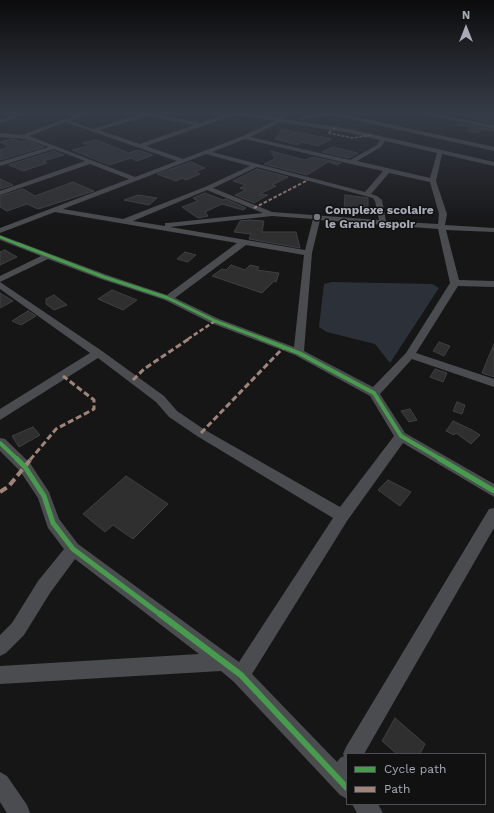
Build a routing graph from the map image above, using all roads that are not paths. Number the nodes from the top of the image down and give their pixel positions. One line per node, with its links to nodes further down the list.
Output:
1 (43, 151): 11 (street)
2 (65, 151): 9 (street)
3 (156, 151): 8 (street)
4 (306, 151): 10 (street)
5 (370, 151): 10 (street)
6 (440, 151): 12 (street); 16 (street)
7 (206, 152): 8 (street); 13 (street)
8 (183, 160): 15 (street)
9 (89, 162): 15 (street); 18 (street)
10 (351, 162): 14 (street)
11 (0, 164)
12 (494, 164)
13 (257, 165): 17 (street); 19 (street)
14 (388, 170): 16 (street); 19 (street)
15 (135, 179): 20 (street)
16 (434, 182): 26 (street)
17 (207, 188): 21 (street); 23 (street)
18 (0, 193)
19 (366, 195): 24 (street)
20 (55, 210): 23 (street); 28 (street)
21 (271, 214): 22 (street); 25 (street)
22 (318, 218): 24 (street); 31 (street)
23 (126, 222): 25 (street)
24 (383, 223): 26 (street)
25 (153, 227): 30 (street)
26 (441, 227): 27 (street); 34 (street)
27 (494, 230)
28 (0, 231)
29 (0, 238): 32 (street)
30 (243, 242): 31 (street); 37 (street)
31 (308, 253): 39 (street)
32 (47, 256): 33 (street); 37 (street)
33 (0, 279)
34 (455, 283): 35 (street); 40 (street)
35 (494, 284)
36 (0, 285): 38 (street)
37 (168, 298): 39 (street)
38 (98, 353): 43 (street); 48 (street)
39 (299, 353): 42 (street)
40 (410, 355): 41 (street); 42 (street)
41 (494, 383)
42 (374, 393): 44 (street)
43 (0, 415)
44 (401, 436): 46 (street); 48 (street)
45 (0, 443): 49 (street)
46 (494, 491)
47 (494, 514): 54 (street)
48 (342, 516): 53 (street)
49 (73, 549): 50 (street); 51 (street)
50 (0, 647)
51 (222, 662): 52 (street); 53 (street)
52 (0, 675)
53 (241, 675): 55 (street)
54 (355, 753)
55 (344, 777)
56 (0, 783): 58 (street)
57 (364, 805): 59 (street)
58 (19, 813)
59 (372, 813)

